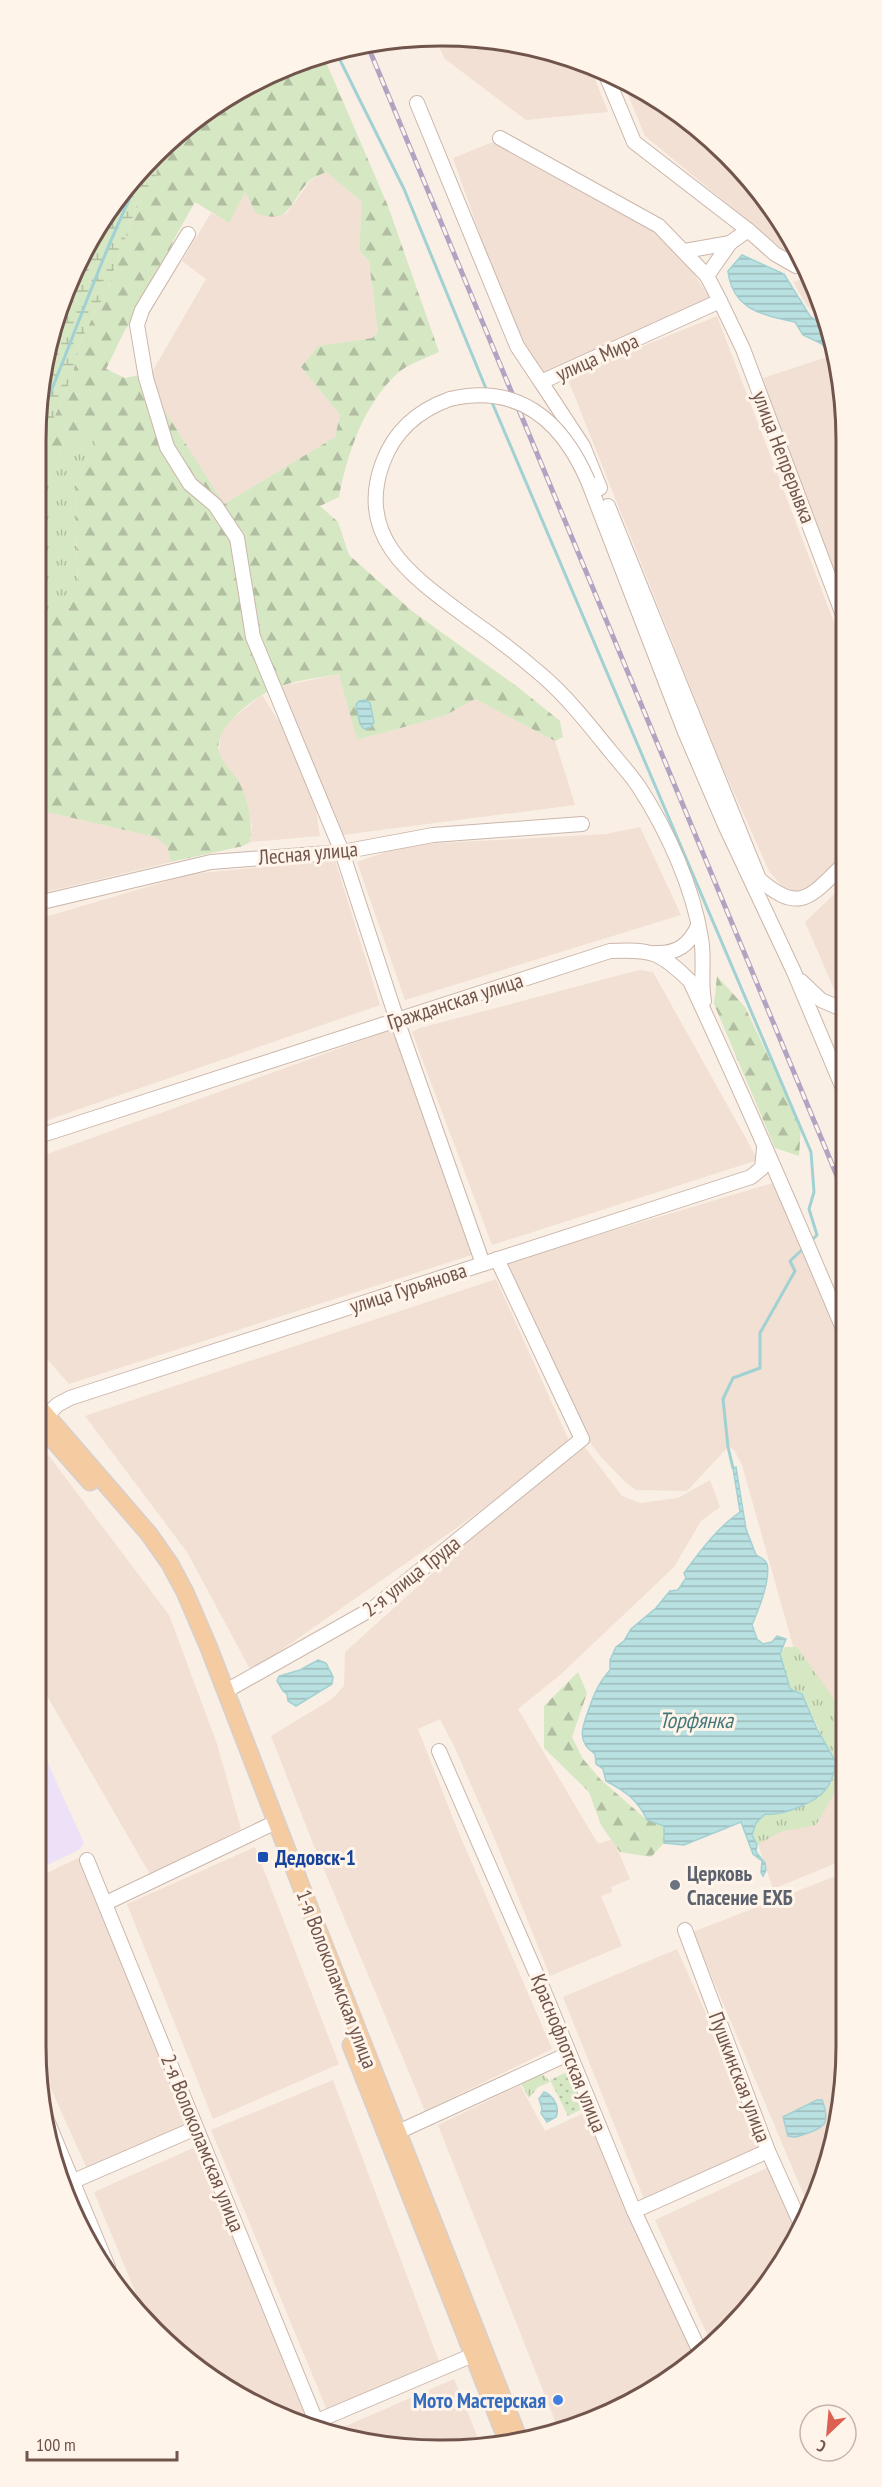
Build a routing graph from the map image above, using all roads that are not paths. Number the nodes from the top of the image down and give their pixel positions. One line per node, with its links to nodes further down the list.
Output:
1 (610, 85): 4 (street)
2 (417, 103): 11 (street, улица Мира)
3 (500, 138): 7 (street)
4 (748, 230): 6 (street); 8 (street)
5 (188, 234): 14 (street)
6 (730, 243): 7 (street); 9 (street)
7 (685, 251): 9 (street)
8 (794, 265)
9 (707, 276): 10 (street)
10 (720, 301): 11 (street, улица Мира); 12 (street, улица Непрерывка)
11 (541, 382): 15 (street)
12 (836, 596)
13 (582, 824): 14 (street, Лесная улица)
14 (342, 852): 16 (street, Лесная улица); 21 (street)
15 (836, 873)
16 (46, 901)
17 (698, 926): 18 (street); 19 (street, bridge); 22 (street)
18 (645, 951): 21 (street, Гражданская улица); 22 (street, Гражданская улица)
19 (794, 972): 20 (street); 23 (street)
20 (836, 1007)
21 (397, 1020): 24 (street, Гражданская улица); 27 (street)
22 (708, 1021): 25 (street, Гражданская улица)
23 (836, 1073)
24 (46, 1134)
25 (764, 1149): 26 (street, улица Гурьянова); 28 (street, Гражданская улица)
26 (497, 1259): 27 (street, улица Гурьянова); 32 (street, 2-я улица Труда)
27 (483, 1264): 29 (street, улица Гурьянова)
28 (836, 1312)
29 (46, 1415)
30 (46, 1422): 32 (main road, 1-я Волоколамская улица)
31 (46, 1423): 34 (main road, 1-я Волоколамская улица)
32 (226, 1690): 34 (main road, 1-я Волоколамская улица)
33 (439, 1751): 38 (street, Краснофлотская улица)
34 (271, 1825): 36 (street); 40 (main road, 1-я Волоколамская улица); 46 (main road, 1-я Волоколамская улица)
35 (87, 1860): 36 (street, 2-я Волоколамская улица)
36 (106, 1903): 39 (street, 2-я Волоколамская улица)
37 (685, 1930): 41 (street, Пушкинская улица)
38 (568, 2054): 40 (street); 43 (street, Краснофлотская улица)
39 (196, 2128): 42 (street); 47 (street, 2-я Волоколамская улица)
40 (398, 2132): 49 (main road, 1-я Волоколамская улица)
41 (768, 2151): 43 (street); 44 (street, Пушкинская улица)
42 (71, 2182)
43 (634, 2211): 45 (street, Краснофлотская улица)
44 (797, 2215)
45 (697, 2346)
46 (473, 2355): 48 (street); 50 (main road, 1-я Волоколамская улица)
47 (312, 2419)
48 (320, 2422)
49 (517, 2433)
50 (504, 2435)

